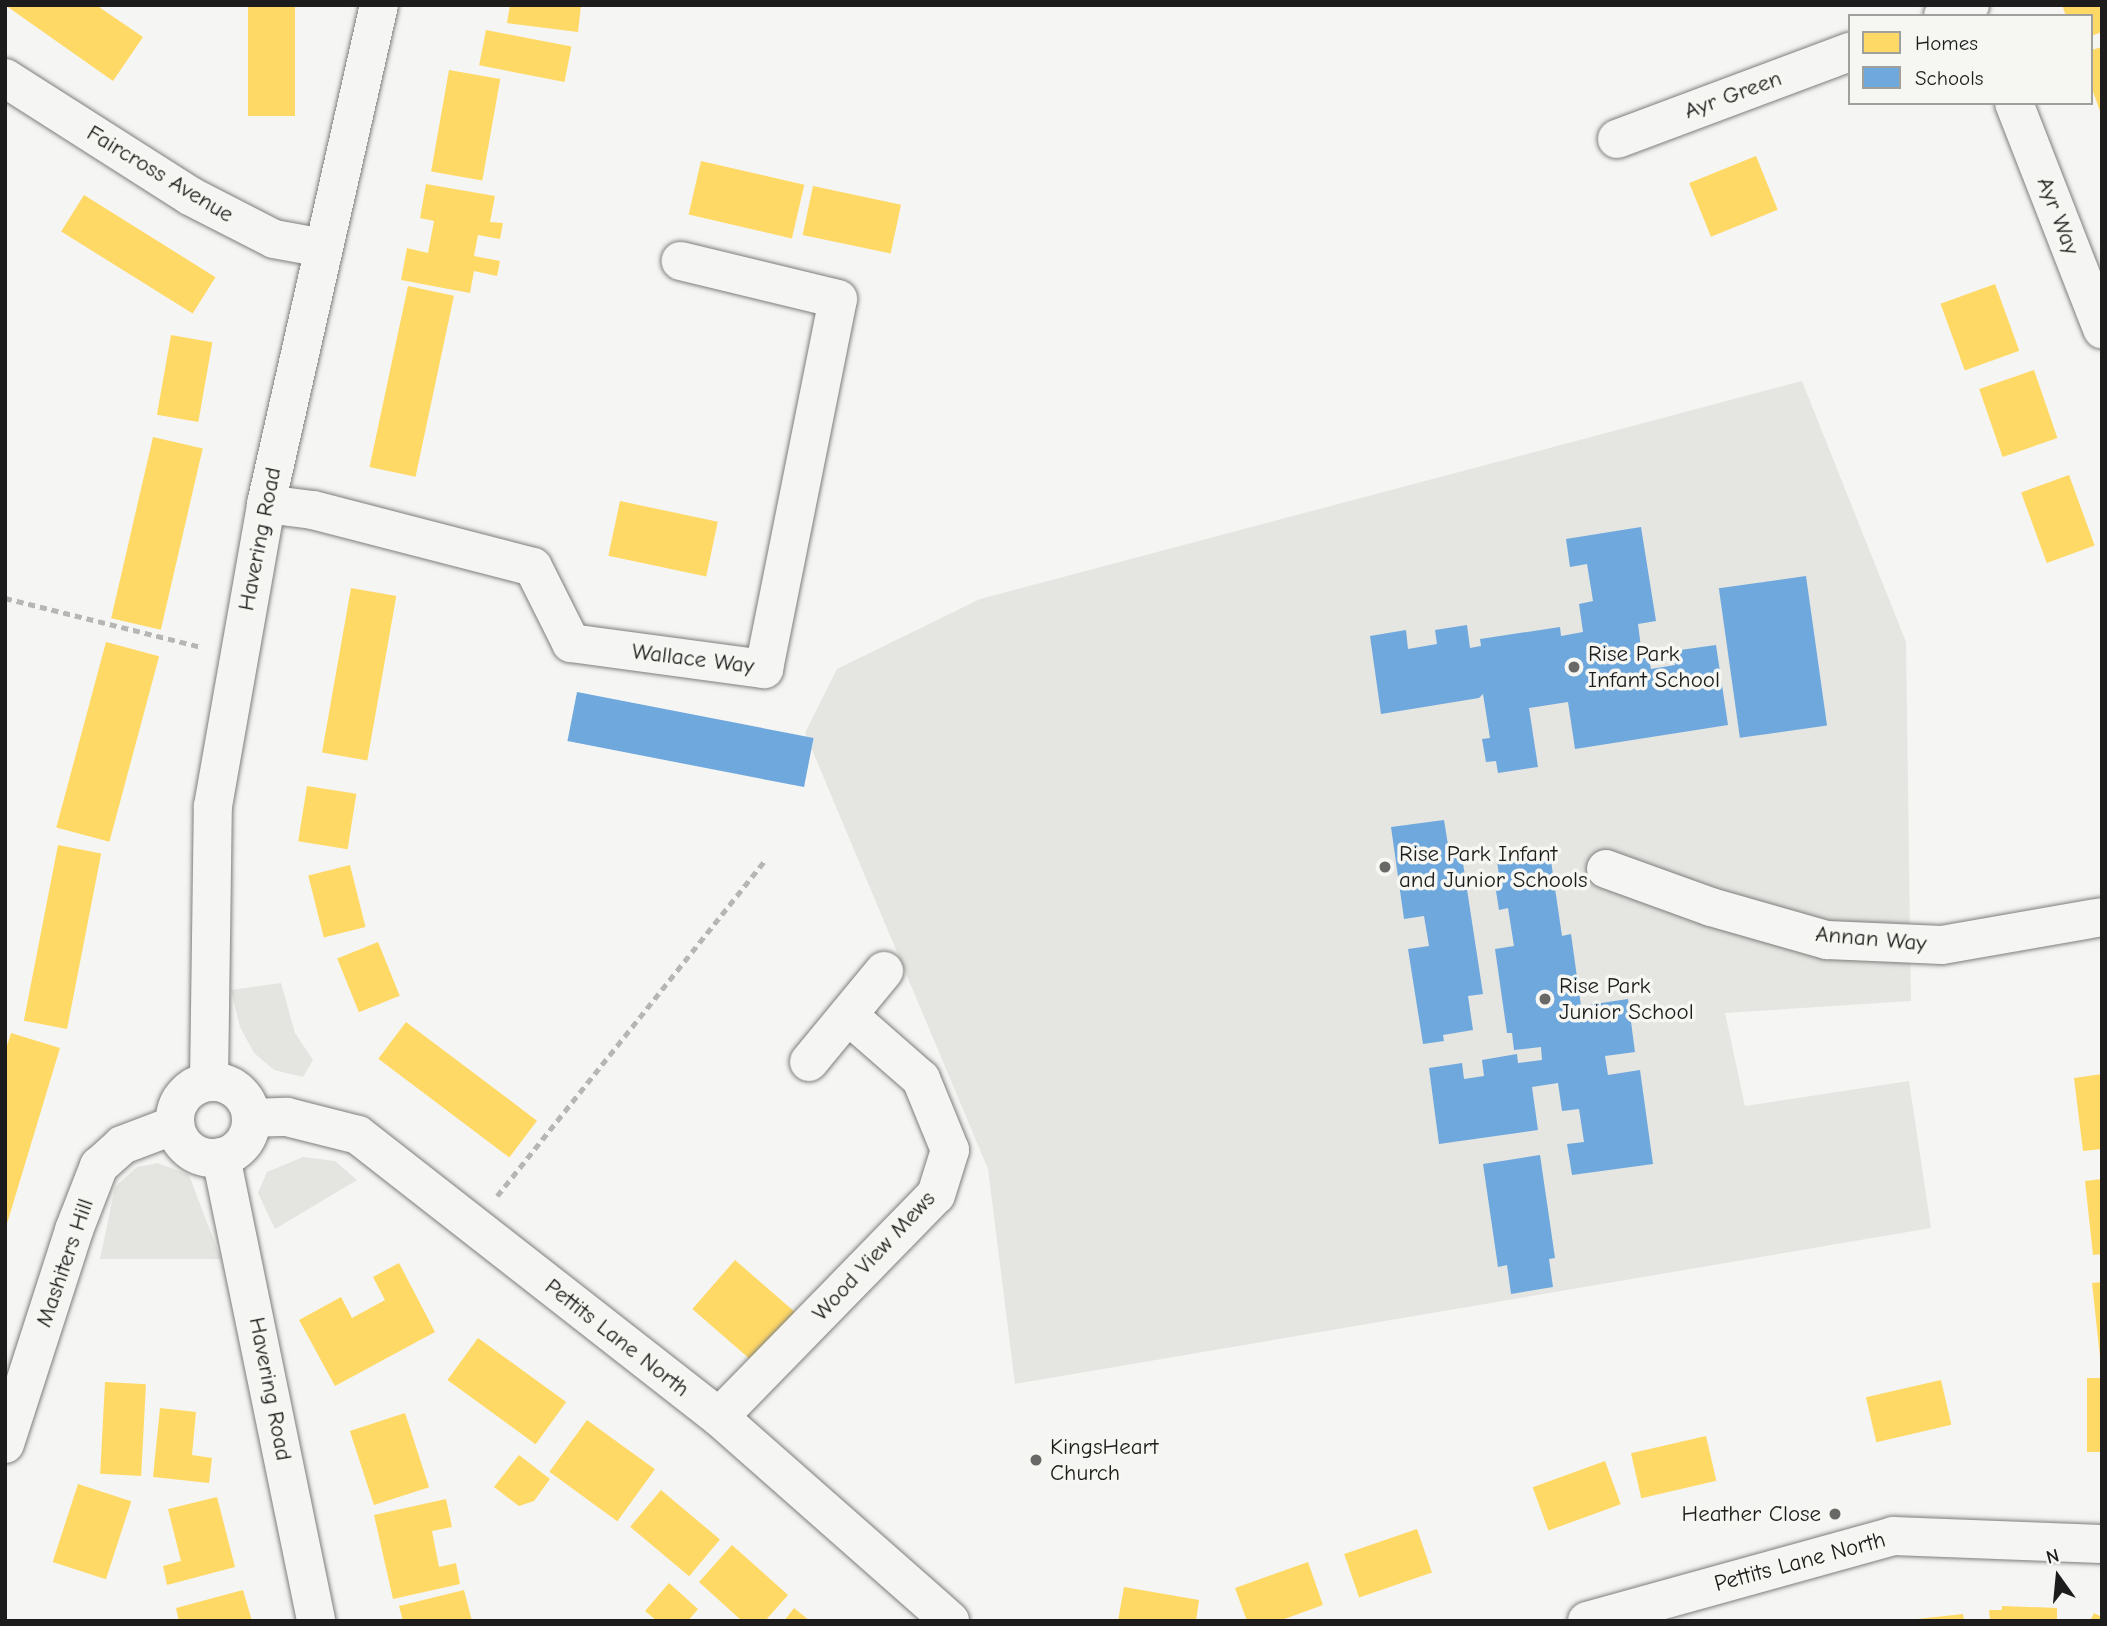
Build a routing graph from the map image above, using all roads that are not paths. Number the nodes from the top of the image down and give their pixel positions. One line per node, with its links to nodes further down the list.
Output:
1 (379, 5): 8 (street, Havering Road)
2 (1970, 5): 3 (street)
3 (1948, 14)
4 (1848, 53): 7 (street, Ayr Green)
5 (5, 78): 8 (street, Faircross Avenue)
6 (2015, 105): 10 (street, Ayr Way)
7 (1616, 139)
8 (323, 248): 11 (street, Havering Road)
9 (681, 261): 11 (street, Wallace Way)
10 (2102, 329)
11 (266, 504): 17 (street, Havering Road)
12 (1606, 869): 13 (street, Annan Way)
13 (2102, 917)
14 (884, 971): 15 (street)
15 (848, 1015): 16 (street); 21 (street, Wood View Mews)
16 (809, 1062)
17 (209, 1082): 18 (street); 19 (street)
18 (252, 1118): 20 (street); 21 (street, Pettits Lane North)
19 (175, 1125): 20 (street); 22 (street, Mashiters Hill)
20 (221, 1157): 24 (street, Havering Road)
21 (719, 1417): 25 (street, Pettits Lane North)
22 (5, 1444)
23 (2102, 1544): 26 (street, Pettits Lane North)
24 (316, 1621)
25 (950, 1621)
26 (1587, 1621)

